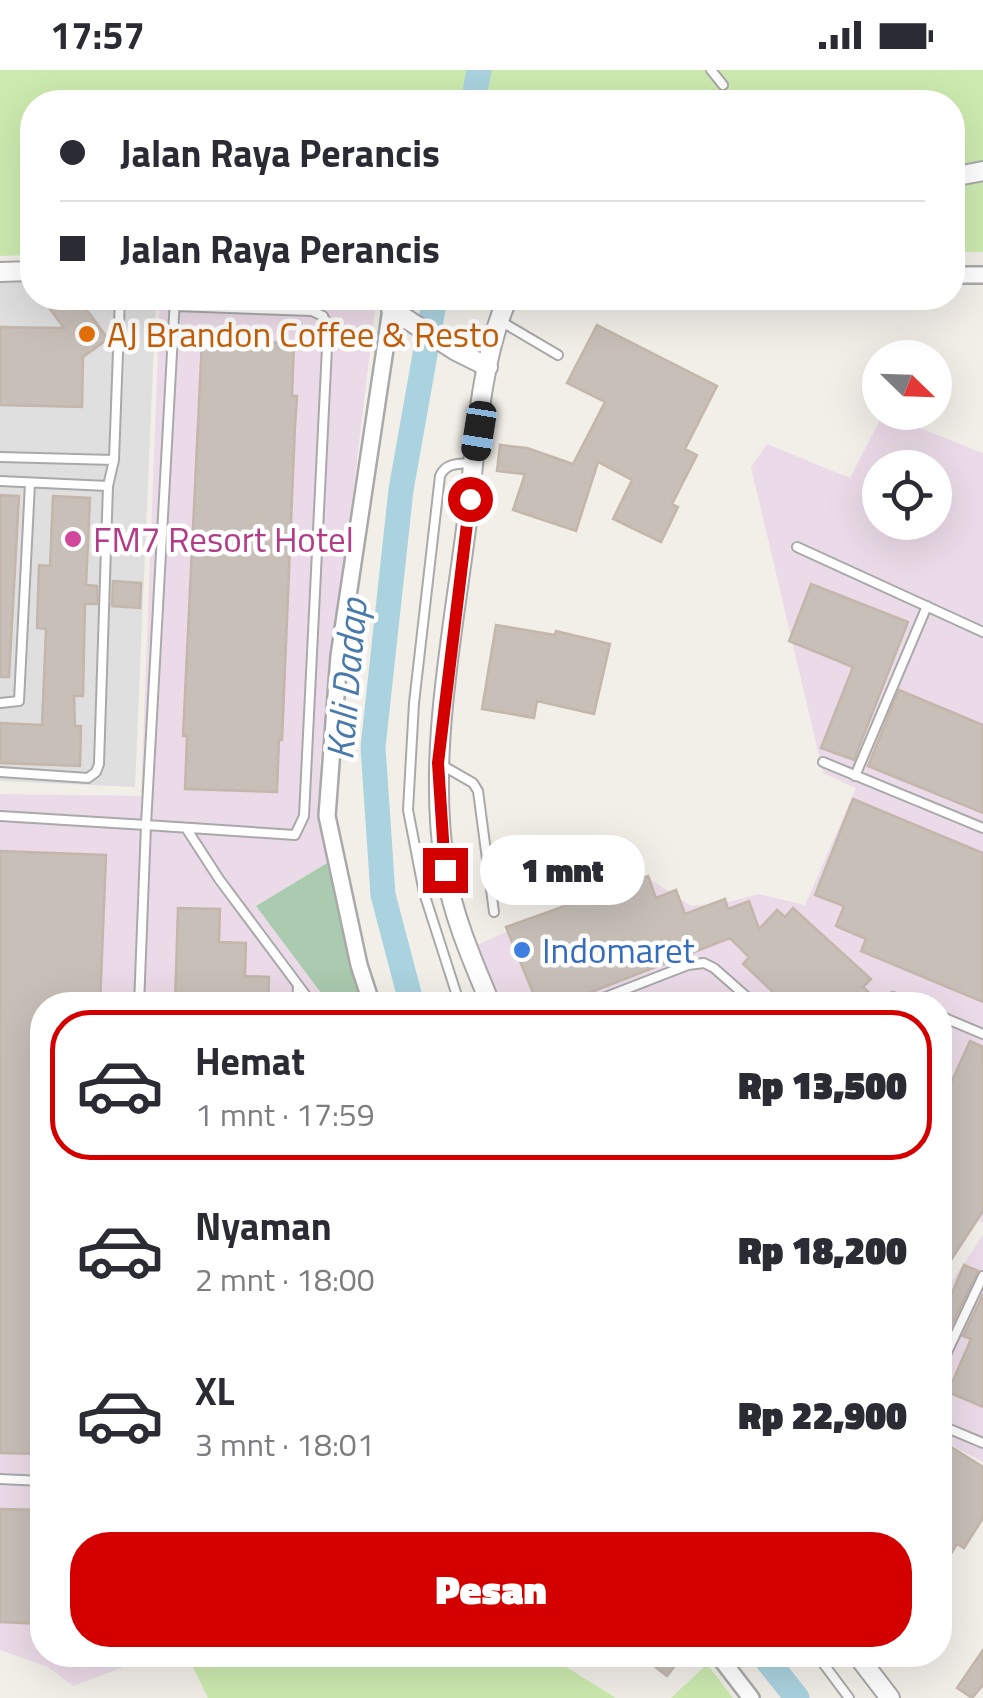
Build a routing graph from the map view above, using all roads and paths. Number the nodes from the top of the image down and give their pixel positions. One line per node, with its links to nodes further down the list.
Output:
1 (711, 70): 2 (lane)
2 (723, 85)
3 (120, 310): 13 (lane)
4 (175, 310): 27 (lane)
5 (297, 310): 28 (lane)
6 (389, 310): 35 (street)
7 (397, 310): 11 (street)
8 (503, 310): 9 (street)
9 (499, 320): 10 (lane); 11 (street)
10 (558, 355)
11 (488, 368): 14 (street)
12 (0, 458): 13 (lane)
13 (114, 460): 17 (lane)
14 (474, 463): 23 (street); 36 (lane)
15 (0, 481): 16 (lane)
16 (30, 483): 17 (lane); 21 (lane)
17 (108, 486): 24 (lane)
18 (797, 548): 19 (lane)
19 (927, 606): 20 (lane); 25 (lane)
20 (983, 632)
21 (0, 704)
22 (822, 762): 25 (lane)
23 (438, 763): 30 (lane); 37 (street)
24 (0, 772)
25 (854, 776): 29 (lane)
26 (0, 816): 27 (lane)
27 (146, 825): 28 (lane); 32 (lane)
28 (186, 828): 31 (lane)
29 (983, 828)
30 (494, 912)
31 (298, 982): 33 (lane); 34 (lane)
32 (140, 992)
33 (297, 992)
34 (305, 992)
35 (368, 992)
36 (456, 992)
37 (486, 992)
38 (618, 992): 39 (lane)
39 (741, 992)
40 (952, 1021): 41 (lane)
41 (983, 1034)
42 (983, 1276): 43 (lane)
43 (952, 1342)
44 (952, 1430): 45 (lane)
45 (983, 1443)
46 (0, 1479): 47 (lane)
47 (30, 1480)
48 (727, 1667): 51 (street)
49 (826, 1667): 52 (lane)
50 (866, 1667): 53 (street)
51 (751, 1698)
52 (848, 1698)
53 (890, 1698)

